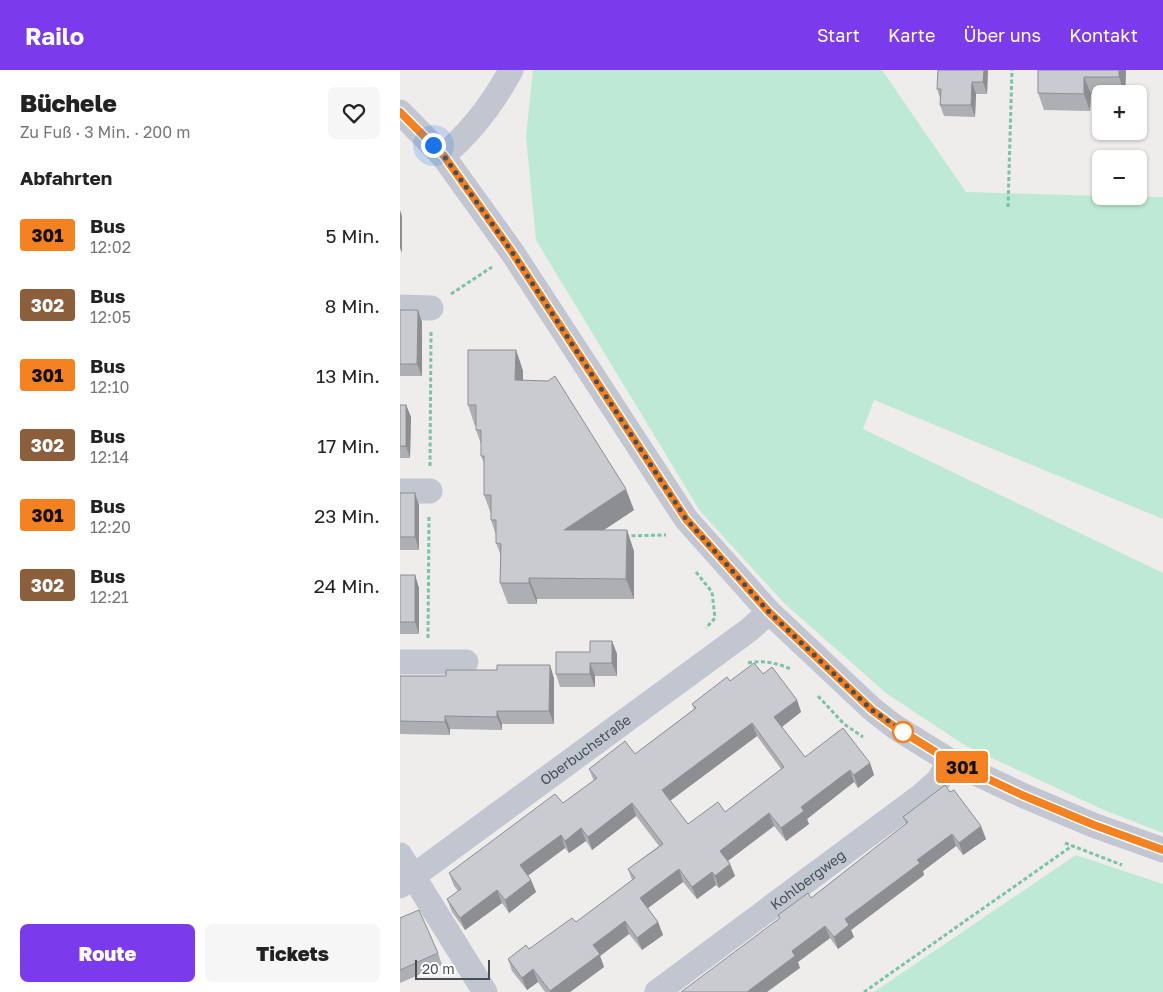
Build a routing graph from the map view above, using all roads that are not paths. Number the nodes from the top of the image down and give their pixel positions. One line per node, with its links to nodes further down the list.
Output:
1 (511, 70): 3 (street)
2 (400, 112): 3 (street)
3 (444, 156): 8 (street)
4 (400, 307): 5 (street)
5 (431, 308)
6 (400, 491): 7 (street)
7 (430, 491)
8 (769, 612): 11 (street); 14 (street, Oberbuchstraße)
9 (400, 662): 10 (street)
10 (466, 662)
11 (950, 761): 12 (street); 16 (street, Kohlbergweg)
12 (1163, 850)
13 (400, 855): 14 (street)
14 (407, 881): 15 (street)
15 (485, 992)
16 (657, 992)

